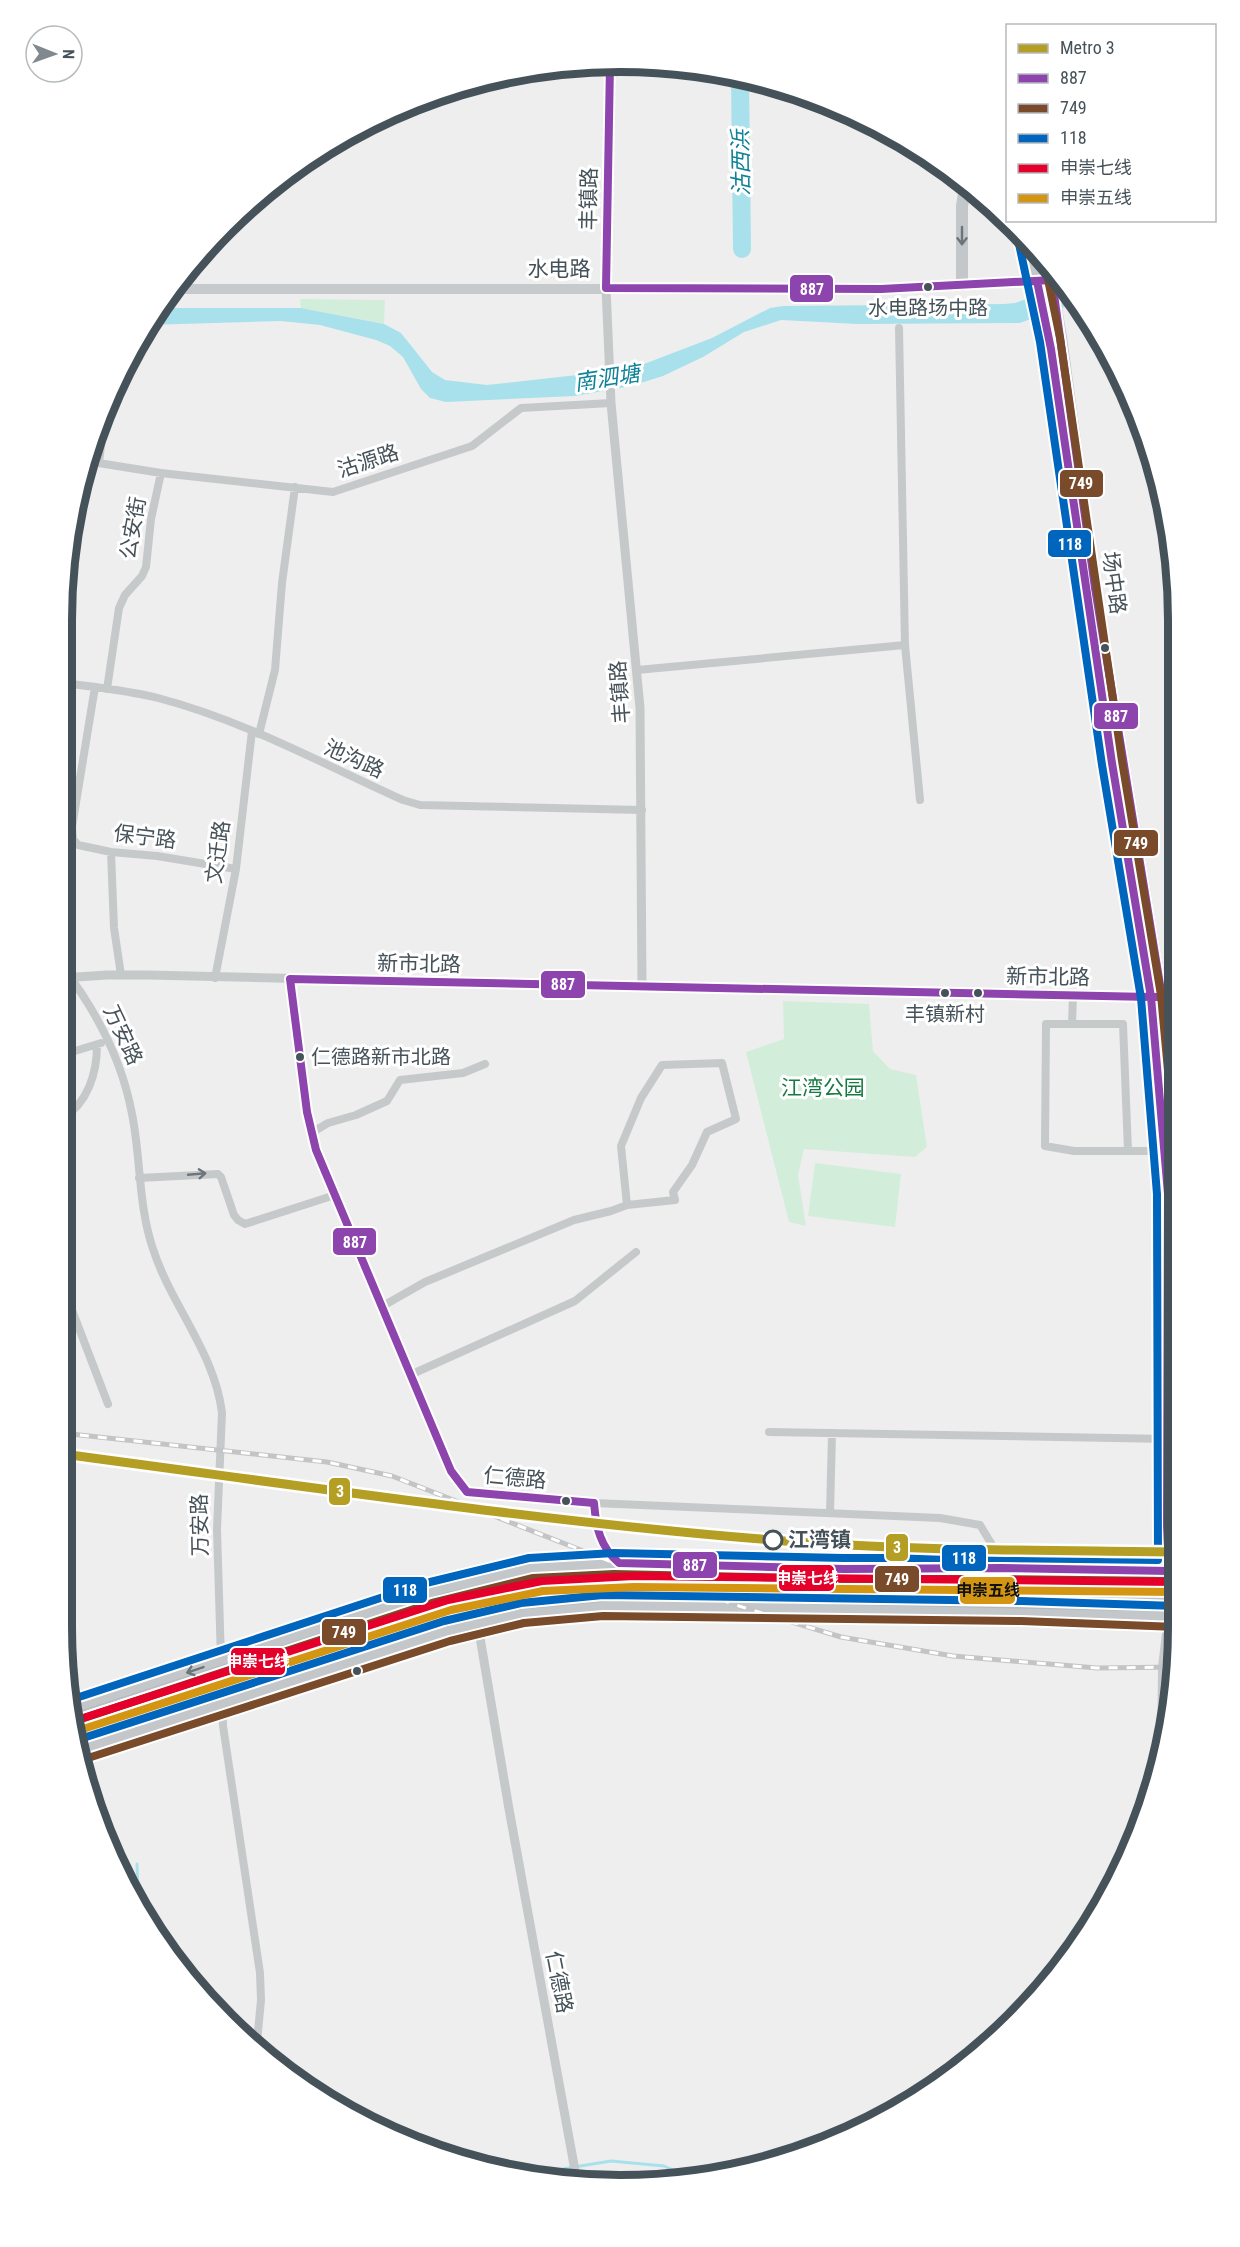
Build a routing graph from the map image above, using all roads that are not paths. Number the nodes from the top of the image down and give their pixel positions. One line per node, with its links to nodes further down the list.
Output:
1 (610, 72): 8 (street, 丰镇路)
2 (964, 193): 6 (main road, one-way to 6)
3 (1033, 260): 5 (main road, 场中路)
4 (1048, 278): 5 (main road, 水电路)
5 (1037, 281): 6 (main road, 水电路); 11 (main road, 场中路)
6 (962, 285): 8 (main road, 水电路)
7 (1054, 285): 11 (main road, 场中路)
8 (606, 288): 9 (main road, 水电路); 12 (street, 丰镇路)
9 (183, 289)
10 (899, 328): 18 (street)
11 (1056, 339): 36 (main road, 场中路)
12 (611, 399): 17 (street, 沽源路); 19 (street, 丰镇路)
13 (101, 444): 15 (street)
14 (96, 462): 15 (street, 沽源路)
15 (99, 463): 16 (street, 沽源路)
16 (161, 473): 17 (street, 沽源路); 22 (street, 公安街)
17 (295, 487): 23 (street, 文迁路)
18 (905, 645): 19 (street); 24 (street)
19 (637, 670): 25 (street, 丰镇路)
20 (72, 684): 21 (street, 池沟路)
21 (95, 687): 22 (street, 池沟路); 26 (street)
22 (107, 689): 23 (street, 池沟路)
23 (255, 733): 25 (street, 池沟路); 28 (street, 文迁路)
24 (920, 800)
25 (642, 810): 34 (street, 丰镇路)
26 (72, 827): 27 (street, 保宁路)
27 (111, 852): 28 (street, 保宁路); 29 (street)
28 (236, 869): 31 (street, 文迁路)
29 (121, 975): 30 (street, 新市北路); 31 (street, 新市北路)
30 (72, 978)
31 (214, 978): 32 (street, 新市北路)
32 (290, 979): 34 (street, 新市北路); 44 (street, 仁德路)
33 (72, 984): 39 (street, 万安路)
34 (642, 987): 35 (street, 新市北路)
35 (1073, 996): 36 (street, 新市北路); 37 (street)
36 (1156, 997): 38 (main road, 场中路); 46 (main road, 场中路)
37 (1072, 1024): 45 (street); 45 (street)
38 (1168, 1034)
39 (107, 1042): 40 (street); 47 (street, 万安路)
40 (97, 1045): 41 (street); 43 (street)
41 (72, 1052)
42 (485, 1064): 44 (street)
43 (72, 1110)
44 (310, 1133): 48 (street, 仁德路)
45 (1128, 1151): 46 (street)
46 (1165, 1151): 57 (main road, 场中路)
47 (139, 1178): 48 (street, one-way to 48); 70 (street, 万安路)
48 (335, 1195): 51 (street, 仁德路)
49 (627, 1205): 49 (street); 51 (street)
50 (636, 1252): 53 (street)
51 (381, 1307): 53 (street, 仁德路)
52 (72, 1310): 54 (street)
53 (410, 1375): 58 (street, 仁德路)
54 (108, 1404)
55 (769, 1432): 56 (street)
56 (832, 1433): 57 (street); 59 (street)
57 (1168, 1439)
58 (594, 1503): 59 (street, 仁德路); 60 (street)
59 (830, 1513): 61 (street, 仁德路)
60 (619, 1563): 61 (main road); 64 (main road)
61 (1002, 1568): 62 (main road); 66 (street, 仁德路)
62 (1168, 1572)
63 (1168, 1572): 74 (highway, bridge)
64 (471, 1581): 68 (street, 仁德路); 70 (main road)
65 (1168, 1604): 75 (highway, bridge)
66 (1004, 1611): 67 (main road); 68 (main road)
67 (1168, 1616)
68 (478, 1623): 72 (main road); 78 (street, 仁德路)
69 (1168, 1644): 71 (main road)
70 (222, 1661): 72 (street, 万安路); 73 (main road, one-way to 73)
71 (1163, 1701)
72 (222, 1703): 76 (main road); 77 (street, 万安路)
73 (79, 1709)
74 (80, 1719)
75 (83, 1734)
76 (86, 1748)
77 (257, 2037)
78 (575, 2173)

